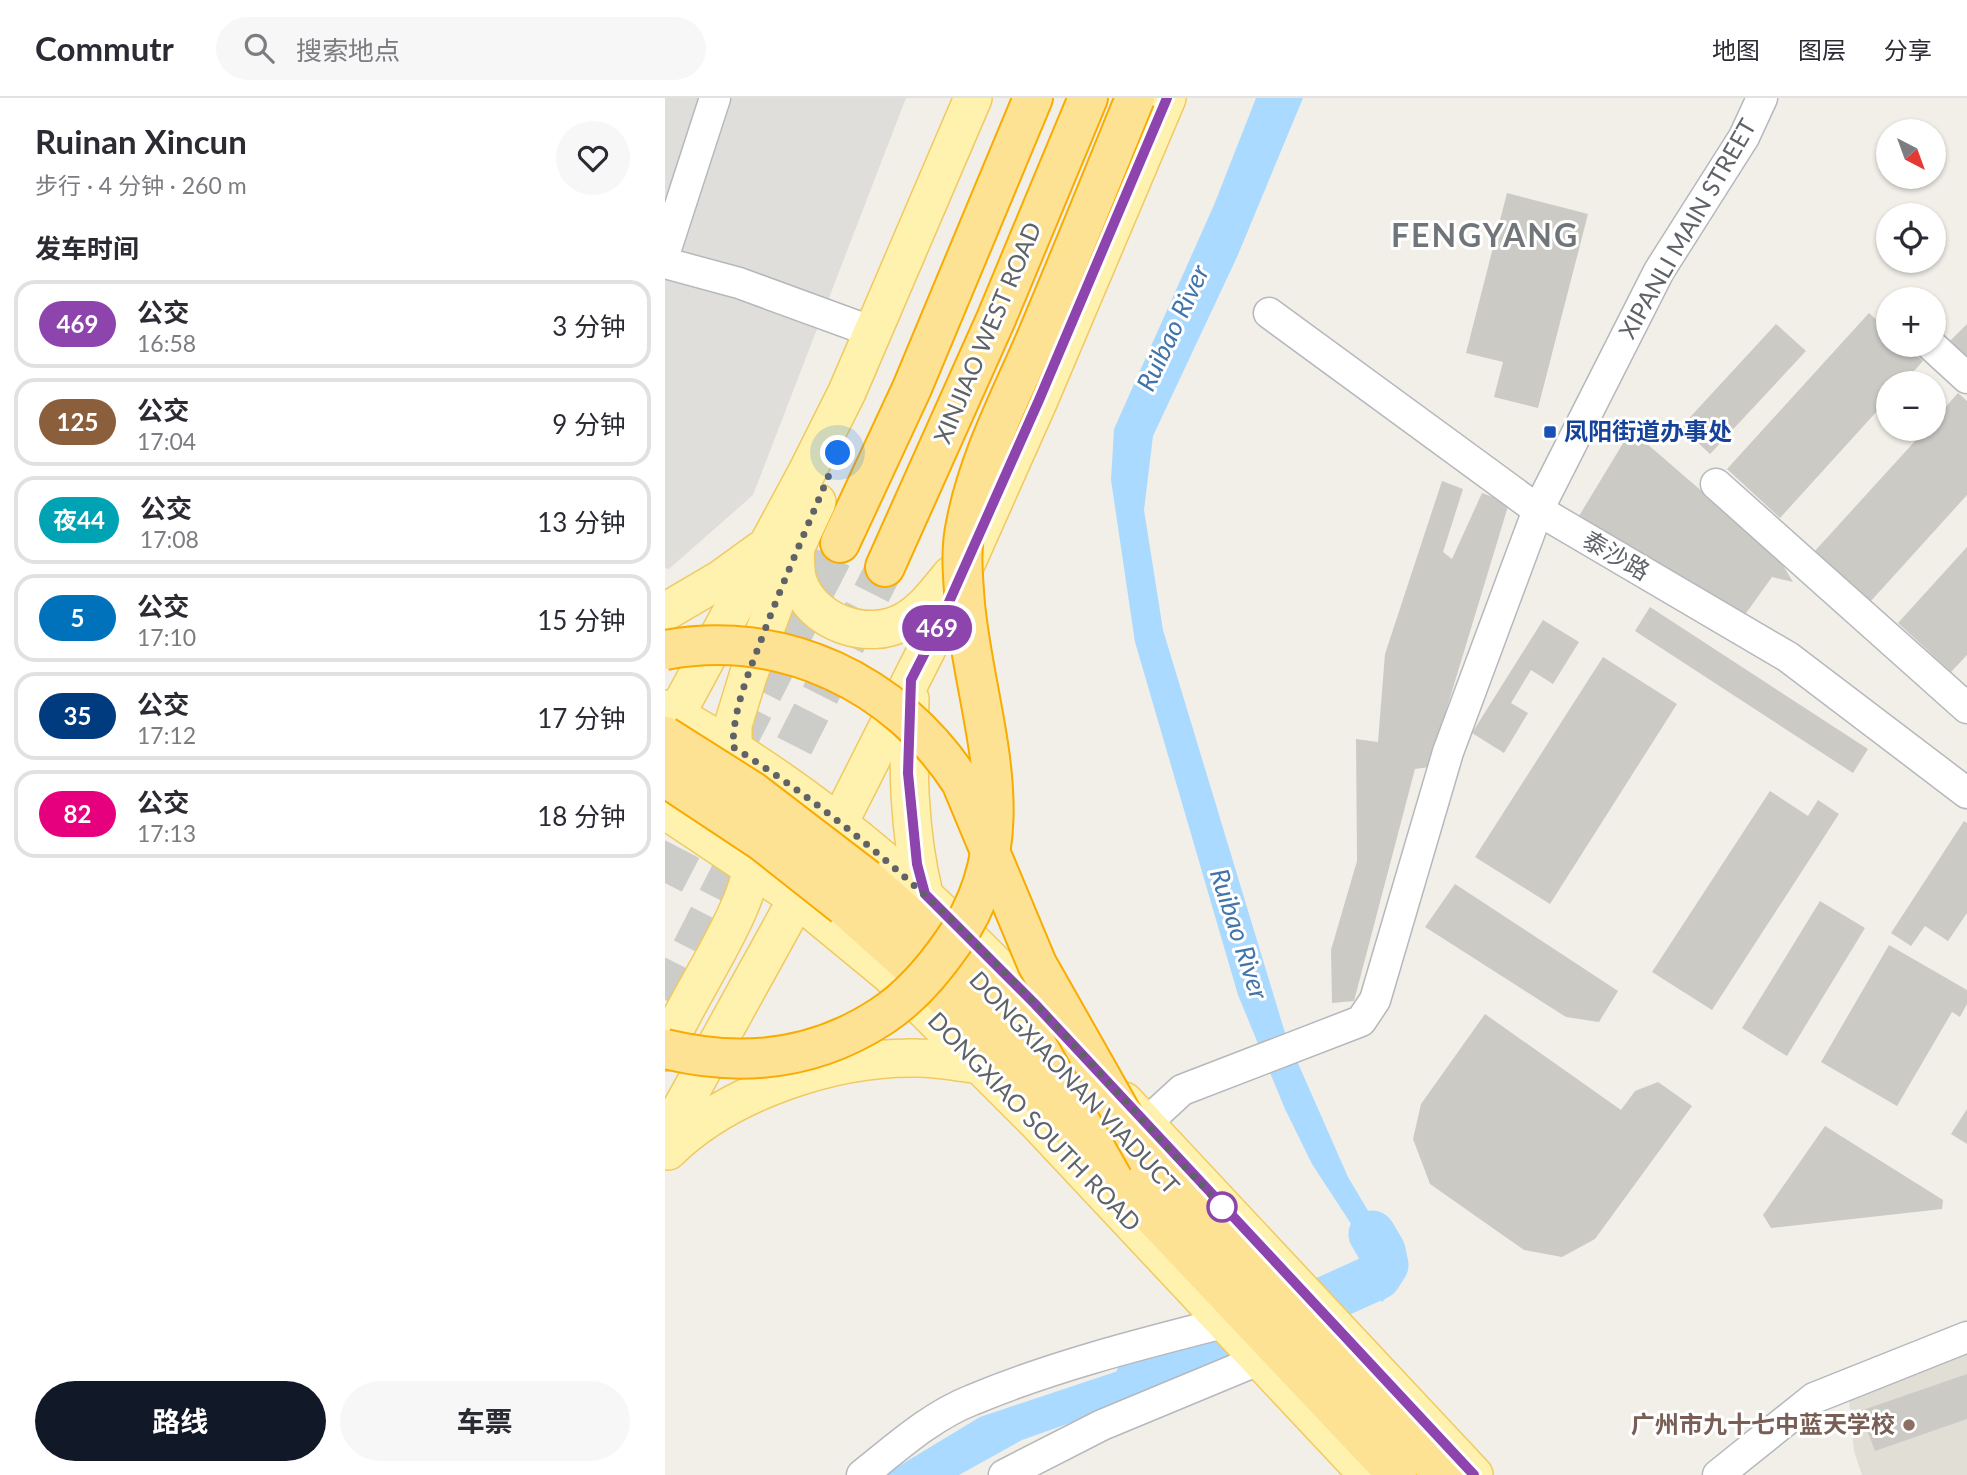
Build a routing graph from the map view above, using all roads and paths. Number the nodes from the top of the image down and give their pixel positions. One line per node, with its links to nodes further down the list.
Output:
1 (715, 98): 8 (street)
2 (973, 98): 11 (main road)
3 (1033, 98): 16 (highway, XINJIAO WEST ROAD)
4 (1088, 98): 19 (highway, XINJIAO WEST ROAD)
5 (1135, 98): 33 (highway, bridge)
6 (1167, 98): 18 (main road)
7 (1762, 98): 15 (street, XIPANLI MAIN STREET)
8 (665, 252)
9 (665, 263): 11 (street)
10 (1269, 313): 15 (street, 泰沙路)
11 (873, 332): 17 (main road)
12 (1944, 357): 13 (street)
13 (1967, 377)
14 (1717, 484): 23 (street)
15 (1538, 510): 27 (street, 泰沙路); 36 (street, XIPANLI MAIN STREET)
16 (841, 543)
17 (782, 546): 18 (main road); 20 (main road); 24 (main road); 25 (main road)
18 (974, 547): 22 (main road)
19 (885, 567)
20 (665, 612)
21 (665, 650): 36 (highway, bridge)
22 (911, 680): 29 (main road); 31 (main road)
23 (1963, 697)
24 (668, 724): 25 (main road); 30 (main road); 36 (highway, DONGXIAONAN VIADUCT, bridge)
25 (733, 747): 29 (main road); 32 (main road)
26 (665, 777): 44 (highway, DONGXIAONAN VIADUCT, bridge)
27 (1967, 793)
28 (665, 810): 30 (main road, DONGXIAO SOUTH ROAD)
29 (840, 821): 31 (main road); 32 (main road)
30 (752, 866): 32 (main road, DONGXIAO SOUTH ROAD); 33 (main road)
31 (925, 894): 36 (main road)
32 (798, 899): 34 (main road, DONGXIAO SOUTH ROAD); 35 (main road)
33 (665, 1050)
34 (982, 1065): 37 (main road); 38 (main road, DONGXIAO SOUTH ROAD)
35 (665, 1138)
36 (1147, 1142): 45 (highway, DONGXIAONAN VIADUCT); 46 (main road)
37 (665, 1155)
38 (1227, 1322): 40 (main road, DONGXIAO SOUTH ROAD); 41 (street)
39 (1967, 1337): 47 (street)
40 (1261, 1359): 42 (street); 43 (main road, DONGXIAO SOUTH ROAD)
41 (862, 1475)
42 (1004, 1475)
43 (1368, 1475)
44 (1397, 1475)
45 (1443, 1475)
46 (1474, 1475)
47 (1718, 1475)

